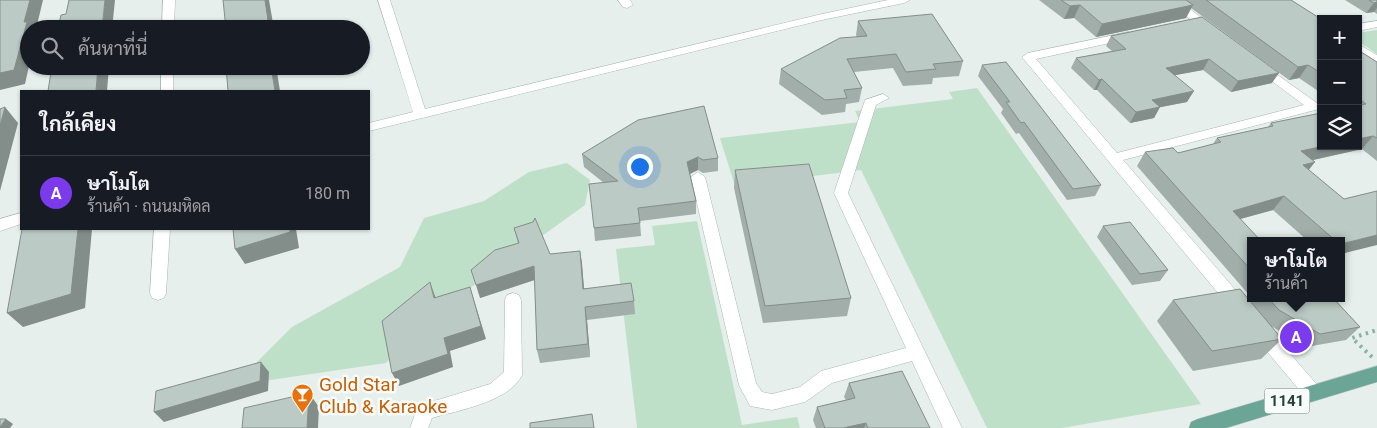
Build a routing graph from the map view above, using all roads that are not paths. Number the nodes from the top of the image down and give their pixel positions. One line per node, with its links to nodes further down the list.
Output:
1 (169, 0): 5 (street)
2 (384, 0): 18 (street)
3 (904, 0): 18 (street)
4 (1170, 0): 6 (street)
5 (168, 20)
6 (1199, 21): 8 (street); 11 (street)
7 (1377, 24): 9 (street)
8 (1180, 25)
9 (1362, 27)
10 (1142, 33): 20 (street)
11 (1222, 38)
12 (1362, 51): 13 (street)
13 (1377, 60)
14 (1253, 61): 20 (street)
15 (167, 75): 16 (street)
16 (167, 90)
17 (883, 98): 27 (street)
18 (420, 114): 19 (street)
19 (370, 127)
20 (1114, 158): 29 (street)
21 (698, 177): 27 (street)
22 (20, 219): 23 (street)
23 (0, 225)
24 (162, 230): 25 (street)
25 (158, 293)
26 (513, 300): 30 (street)
27 (917, 352): 31 (street)
28 (1377, 374): 29 (main road, 1141)
29 (1313, 393): 32 (main road, 1141)
30 (419, 428)
31 (953, 428)
32 (1198, 428)

